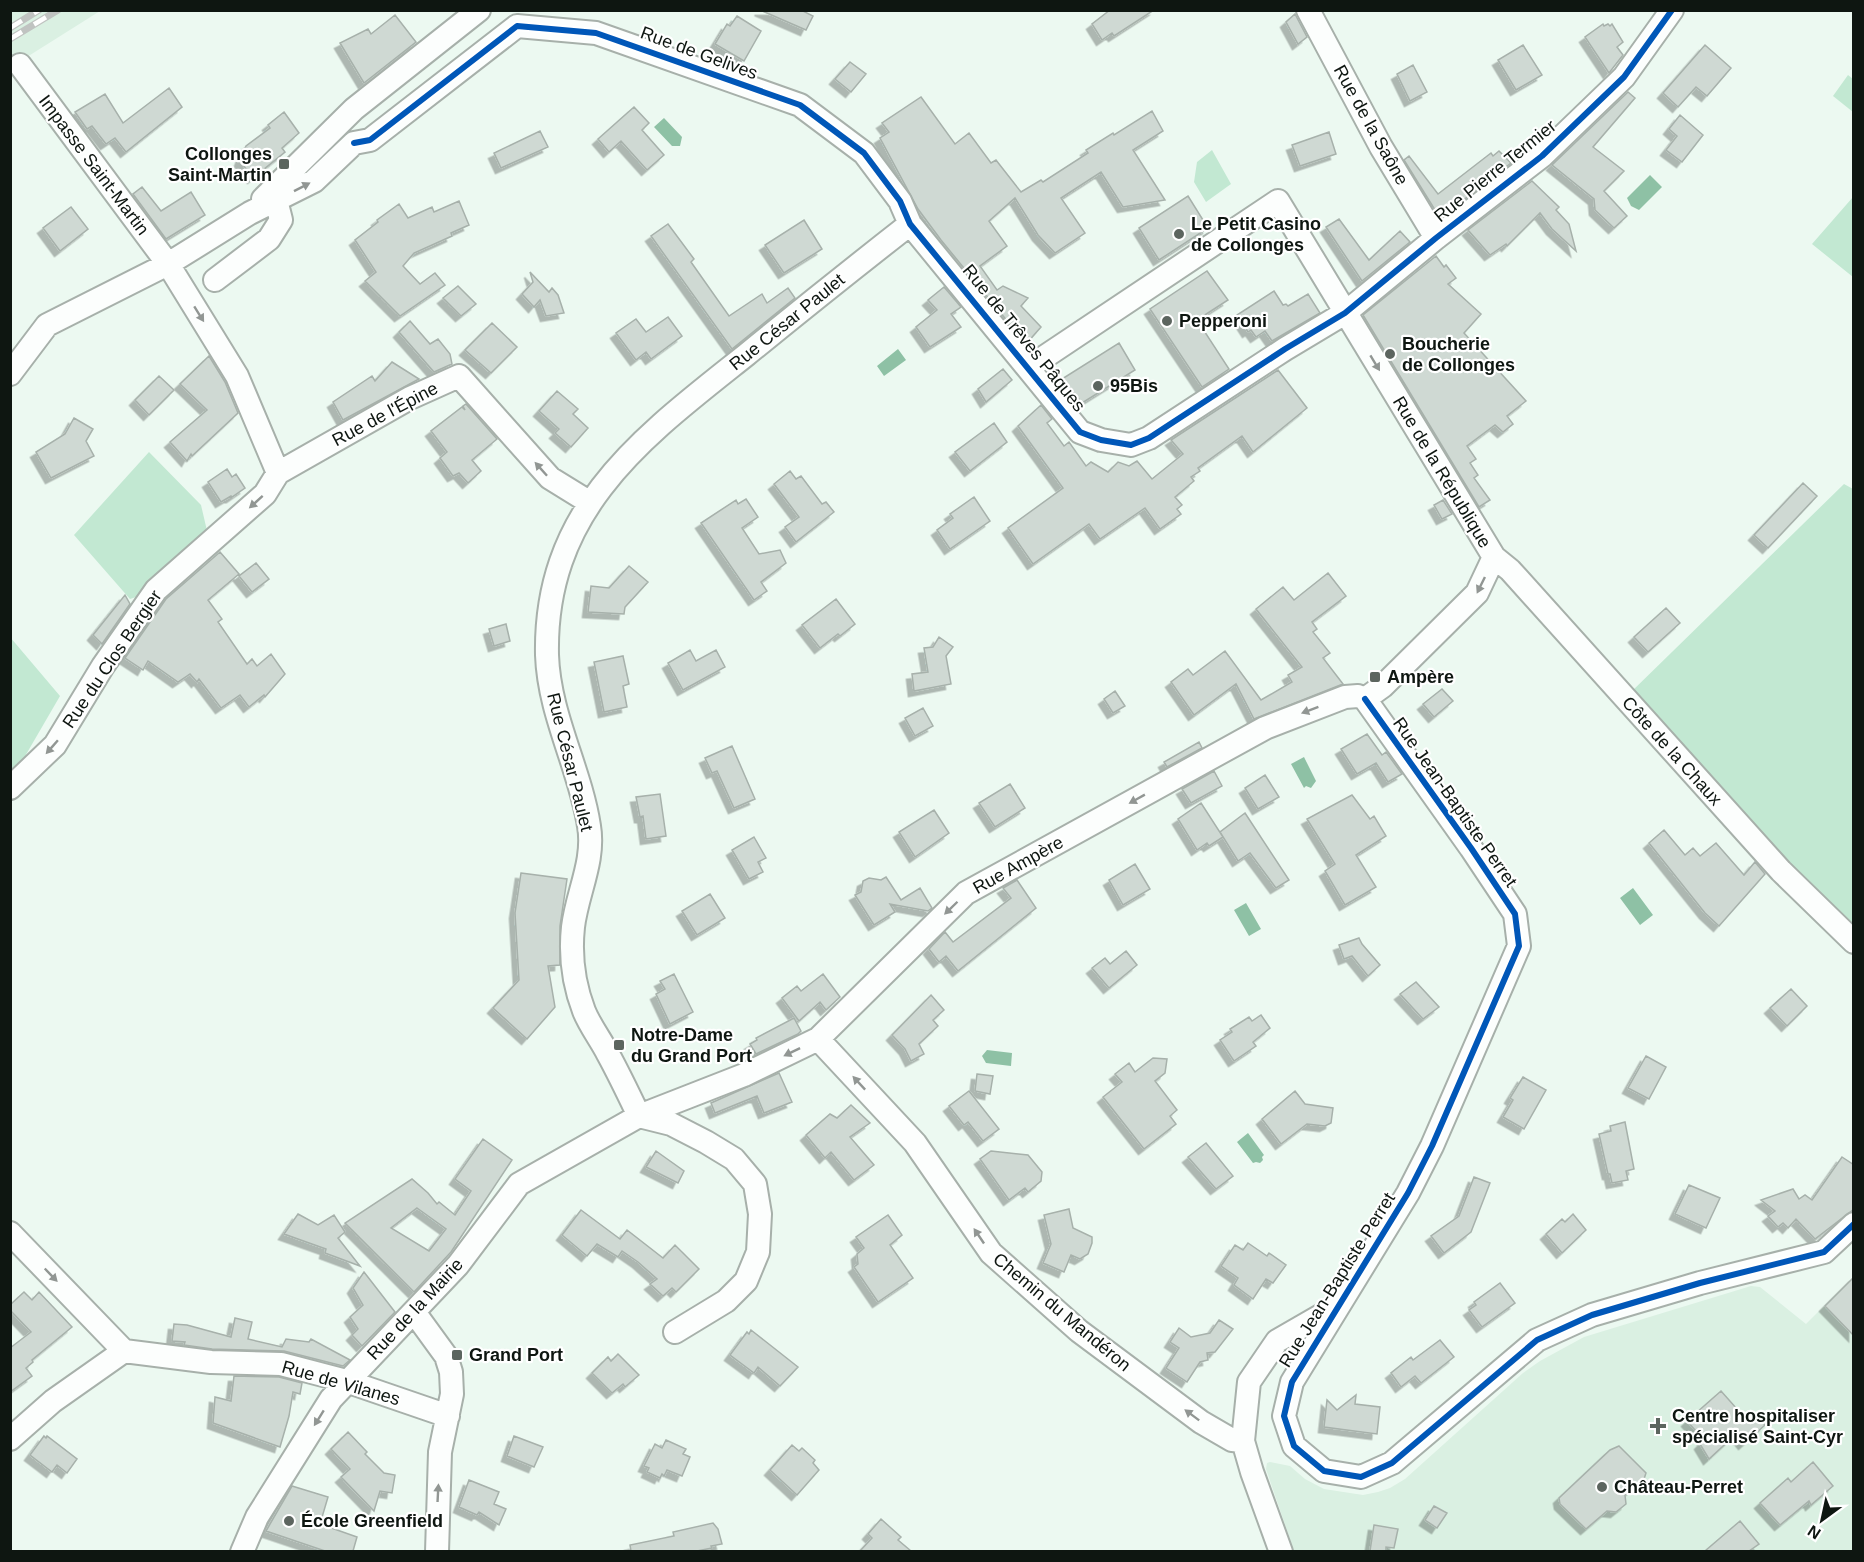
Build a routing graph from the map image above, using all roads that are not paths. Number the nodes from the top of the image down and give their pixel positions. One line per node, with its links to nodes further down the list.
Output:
1 (479, 10): 5 (street)
2 (1308, 10): 9 (street, Rue de la Saône)
3 (1672, 10): 9 (street, Rue Pierre Termier)
4 (20, 65): 10 (street, Impasse Saint-Martin)
5 (341, 124): 6 (street); 7 (street)
6 (354, 143): 7 (street, one-way to 6); 8 (street, Rue de Gelives)
7 (273, 196): 10 (street); 11 (street)
8 (910, 224): 13 (street, Rue de Trêves Pâques); 16 (street, Rue César Paulet)
9 (1436, 238): 12 (street, Rue Pierre Termier)
10 (168, 264): 14 (street); 15 (street, one-way to 15)
11 (215, 280)
12 (1345, 313): 13 (street, Rue de Trêves Pâques); 13 (street, Rue de la République); 17 (street, Rue de la République, one-way to 17)
13 (1028, 368)
14 (10, 374)
15 (279, 472): 16 (street, Rue de l'Épine, one-way to 15); 19 (street, Rue du Clos Bergier, one-way to 19)
16 (589, 502): 22 (street, Rue César Paulet)
17 (1494, 557): 18 (street, Rue de la République, one-way to 18); 20 (street, Côte de la Chaux)
18 (1365, 699): 21 (street, Rue Ampère, one-way to 21); 25 (street, Rue Jean-Baptiste Perret)
19 (10, 788)
20 (1854, 942)
21 (818, 1039): 22 (street, Rue Ampère, one-way to 22); 32 (street, Chemin du Mandéron, one-way to 21)
22 (639, 1116): 26 (street, Rue de la Mairie); 27 (street)
23 (1854, 1224): 25 (street, Rue Jean-Baptiste Perret)
24 (10, 1233): 28 (street, one-way to 28)
25 (1337, 1306): 32 (street)
26 (414, 1312): 29 (street, Rue de la Mairie); 30 (street)
27 (675, 1332)
28 (124, 1352): 29 (street, Rue de Vilanes); 31 (street)
29 (346, 1381): 30 (street, Rue de Vilanes); 33 (street, Rue de la Mairie, one-way to 33)
30 (448, 1416): 34 (street, one-way to 30)
31 (10, 1439)
32 (1244, 1441): 35 (street)
33 (242, 1551)
34 (437, 1551)
35 (1281, 1551)

